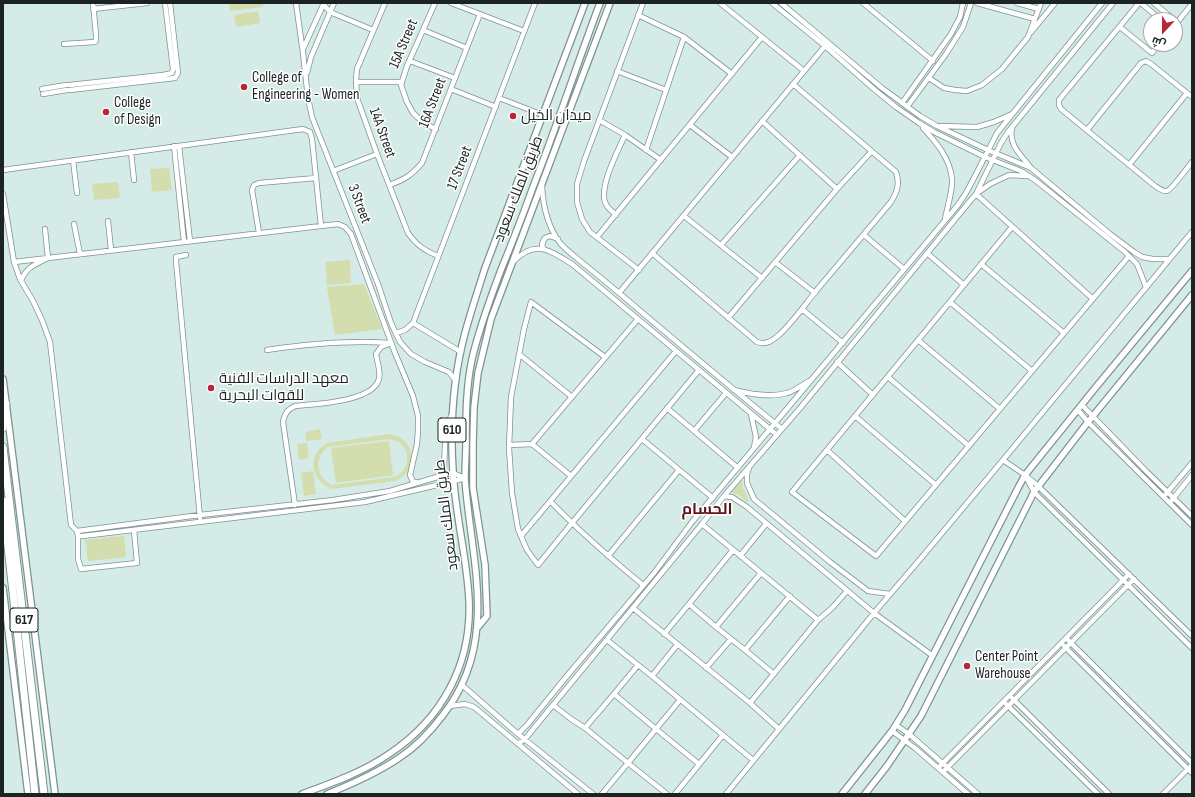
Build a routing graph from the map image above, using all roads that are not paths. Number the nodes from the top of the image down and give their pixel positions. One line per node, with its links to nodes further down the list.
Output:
1 (93, 3): 33 (street)
2 (148, 3): 33 (street)
3 (165, 3): 59 (street)
4 (170, 3): 61 (street)
5 (296, 3): 54 (street, 3 Street)
6 (334, 3): 34 (street)
7 (385, 3): 43 (street, 14A Street)
8 (435, 3): 44 (street, 15A Street)
9 (451, 3): 31 (street)
10 (535, 3): 45 (street, 17 Street)
11 (585, 3): 79 (main road, طريق الملك سعود / 610)
12 (600, 3): 215 (main road, طريق الملك سعود / 610)
13 (610, 3): 110 (main road)
14 (643, 3): 39 (street)
15 (720, 3): 47 (street)
16 (772, 3): 50 (street)
17 (781, 3): 75 (street)
18 (863, 3): 56 (street)
19 (963, 3): 56 (street)
20 (971, 3): 64 (street)
21 (977, 3): 41 (street)
22 (1017, 3): 32 (street)
23 (1041, 3): 32 (street)
24 (1055, 3): 40 (street)
25 (1102, 3): 78 (street)
26 (1113, 3): 84 (street)
27 (1140, 3): 35 (street); 42 (street)
28 (1154, 3): 36 (street)
29 (323, 4): 34 (street); 54 (street)
30 (1192, 4): 38 (street)
31 (462, 5): 37 (street)
32 (1039, 8): 41 (street)
33 (95, 9): 49 (street)
34 (330, 12): 43 (street); 53 (street)
35 (1151, 12)
36 (1164, 12)
37 (480, 14): 45 (street); 52 (street, 16A Street)
38 (1183, 14)
39 (638, 15): 46 (street); 57 (street)
40 (1043, 17): 41 (street); 48 (street)
41 (1035, 18): 48 (street)
42 (1120, 27): 51 (street); 87 (street)
43 (373, 30): 65 (street, 14A Street)
44 (423, 30): 52 (street); 55 (street, 15A Street)
45 (524, 31): 74 (street, 17 Street)
46 (684, 37): 60 (street); 70 (street)
47 (762, 37): 58 (street); 60 (street)
48 (1028, 37): 64 (street)
49 (64, 44)
50 (825, 46): 58 (street); 82 (street)
51 (1143, 46)
52 (467, 48): 63 (street, 16A Street)
53 (314, 49): 54 (street); 62 (street)
54 (303, 51): 62 (street, 3 Street)
55 (410, 61): 63 (street); 66 (street, 15A Street)
56 (933, 61): 75 (street)
57 (617, 71): 70 (street); 80 (street)
58 (804, 71): 67 (street)
59 (172, 73): 61 (street); 68 (street)
60 (732, 74): 83 (street)
61 (177, 76): 68 (street)
62 (306, 78): 106 (street, 3 Street)
63 (455, 78): 69 (street, 16A Street)
64 (928, 78): 77 (street)
65 (356, 82): 66 (street); 95 (street, 14A Street)
66 (402, 82): 86 (street, 15A Street)
67 (793, 84): 81 (street); 93 (street)
68 (68, 88): 71 (street)
69 (451, 89): 76 (street); 86 (street, 16A Street)
70 (666, 90): 90 (street)
71 (42, 91)
72 (1187, 93): 73 (street); 87 (street); 103 (street)
73 (1192, 97)
74 (499, 98): 76 (street, 17 Street); 79 (street)
75 (902, 103): 77 (street)
76 (496, 107): 137 (street, 17 Street)
77 (907, 107): 85 (street)
78 (1013, 113): 85 (street); 91 (street)
79 (542, 115): 168 (main road, طريق الملك سعود / 610)
80 (599, 120): 88 (street); 127 (street)
81 (762, 121): 96 (street); 97 (street)
82 (919, 123): 98 (street); 119 (street)
83 (690, 125): 97 (street); 100 (street)
84 (1013, 125): 94 (street); 104 (street)
85 (937, 126): 91 (street)
86 (436, 129): 111 (street, 16A Street)
87 (1087, 130): 103 (street)
88 (625, 135): 90 (street); 116 (street)
89 (176, 146): 92 (street); 108 (street); 129 (street)
90 (646, 150): 100 (street)
91 (988, 150): 94 (street); 98 (street)
92 (131, 152): 99 (street); 109 (street)
93 (871, 152): 112 (street); 126 (street)
94 (996, 153): 101 (street); 104 (street)
95 (377, 154): 106 (street); 111 (street, 14A Street)
96 (800, 155): 112 (street); 130 (street)
97 (732, 157): 117 (street)
98 (985, 157): 101 (street); 119 (street)
99 (73, 160): 105 (street); 113 (street)
100 (661, 160): 116 (street)
101 (993, 160): 107 (street); 115 (street)
102 (1192, 162): 103 (street)
103 (1129, 165)
104 (1031, 168): 140 (street)
105 (3, 170)
106 (334, 171): 161 (street, 3 Street)
107 (1029, 176): 115 (street); 138 (street)
108 (316, 178): 121 (street); 125 (street)
109 (134, 180)
110 (542, 184): 128 (street); 143 (main road)
111 (389, 185): 137 (street, 14A Street)
112 (837, 189): 142 (street)
113 (77, 193)
114 (3, 194): 141 (street)
115 (976, 194): 122 (street); 135 (street)
116 (616, 215): 127 (street)
117 (684, 216): 130 (street); 133 (street)
118 (108, 221): 132 (street)
119 (944, 221): 146 (street)
120 (74, 224): 134 (street)
121 (321, 226): 125 (street); 164 (street)
122 (1012, 227): 144 (street); 155 (street)
123 (45, 229): 139 (street)
124 (1192, 232): 140 (street)
125 (259, 233): 129 (street)
126 (864, 235): 146 (street); 153 (street)
127 (597, 237): 145 (street)
128 (558, 240): 131 (street); 152 (street)
129 (187, 242): 132 (street)
130 (721, 245): 148 (street)
131 (543, 248): 143 (street); 159 (street)
132 (111, 250): 134 (street)
133 (652, 253): 145 (street); 158 (street)
134 (80, 254): 139 (street)
135 (927, 254): 150 (street); 171 (street)
136 (186, 255): 230 (street)
137 (438, 256): 160 (street, 17 Street)
138 (1129, 256): 151 (street); 155 (street)
139 (48, 258): 141 (street); 149 (street)
140 (1169, 259): 151 (street)
141 (14, 262): 149 (street)
142 (775, 262): 148 (street); 153 (street)
143 (512, 263): 259 (main road)
144 (981, 264): 150 (street); 162 (street)
145 (639, 270): 152 (street)
146 (904, 270): 165 (street)
147 (1192, 271): 183 (main road)
148 (762, 278): 158 (street)
149 (21, 280): 239 (street)
150 (964, 285): 156 (street)
151 (1146, 288): 205 (street)
152 (619, 293): 178 (street)
153 (815, 293): 157 (street)
154 (1191, 298): 190 (main road)
155 (1093, 299): 162 (street)
156 (950, 302): 163 (street); 173 (street)
157 (802, 309): 158 (street); 165 (street)
158 (728, 318)
159 (638, 319): 167 (street); 170 (street)
160 (412, 323): 161 (street); 168 (street)
161 (396, 333): 177 (street, 3 Street)
162 (1064, 333): 173 (street)
163 (918, 340): 174 (street); 185 (street)
164 (391, 343): 166 (street); 217 (street); 229 (street)
165 (842, 343): 176 (street)
166 (267, 350)
167 (676, 351): 172 (street); 213 (street)
168 (461, 352): 177 (main road, طريق الملك سعود / 610)
169 (519, 354): 170 (street); 181 (street); 200 (street)
170 (605, 357): 181 (street)
171 (837, 362): 180 (street); 195 (street)
172 (699, 370): 179 (street); 184 (street)
173 (1032, 371): 185 (street)
174 (888, 377): 180 (street); 201 (street)
175 (3, 378): 182 (main road)
176 (812, 379): 178 (street); 192 (street)
177 (456, 382): 186 (main road, طريق الملك سعود / 610)
178 (733, 389): 192 (street)
179 (726, 393): 188 (street); 196 (street)
180 (873, 395): 189 (street)
181 (572, 396): 199 (street)
182 (6, 404): 193 (highway); 312 (main road)
183 (1082, 405): 187 (main road); 190 (street)
184 (667, 408): 196 (street); 198 (street)
185 (1000, 409): 201 (street)
186 (453, 410): 210 (main road, طريق الملك سعود / 610); 211 (street)
187 (1078, 410): 191 (street); 214 (main road)
188 (751, 414): 194 (street); 203 (street)
189 (855, 416): 204 (street); 218 (street)
190 (1093, 416): 191 (main road); 221 (street)
191 (1088, 422): 219 (main road); 223 (street)
192 (775, 423): 194 (street); 195 (street)
193 (3, 428)
194 (771, 429): 197 (street); 203 (street)
195 (782, 429): 197 (street)
196 (694, 432): 208 (street)
197 (777, 435): 207 (street)
198 (642, 438): 209 (street); 234 (street)
199 (532, 444): 200 (street); 213 (street)
200 (509, 445): 240 (street)
201 (969, 446): 218 (street)
202 (3, 447): 311 (highway, 617)
203 (754, 449): 208 (street)
204 (827, 450): 233 (street); 233 (street)
205 (1003, 460): 214 (street); 252 (street)
206 (1192, 463): 221 (street)
207 (750, 465): 222 (street); 252 (street)
208 (738, 468): 224 (street)
209 (679, 470): 224 (street); 242 (street)
210 (453, 473): 211 (street); 215 (street); 216 (main road, طريق الملك سعود / 610)
211 (441, 475): 217 (street)
212 (1192, 475): 225 (street)
213 (571, 476): 226 (street)
214 (1025, 476): 219 (street); 220 (street); 271 (main road)
215 (465, 478): 216 (street); 259 (main road, طريق الملك سعود / 610)
216 (454, 481): 232 (street); 313 (main road, طريق الملك سعود / 610)
217 (418, 483): 229 (street)
218 (936, 485): 233 (street)
219 (1038, 486): 220 (main road); 245 (street)
220 (1034, 492): 247 (street); 292 (main road)
221 (1168, 492): 223 (street); 225 (street)
222 (724, 496): 235 (street); 236 (street)
223 (1164, 497): 228 (street)
224 (713, 498): 248 (street)
225 (1173, 498): 228 (street); 231 (street)
226 (550, 500): 234 (street); 240 (street)
227 (3, 501): 310 (highway, 617)
228 (1169, 503): 237 (street)
229 (295, 505): 230 (street)
230 (200, 515): 232 (street); 239 (street)
231 (1192, 516)
232 (200, 521): 238 (street)
233 (906, 521)
234 (572, 523): 240 (street); 242 (street)
235 (702, 524): 241 (street); 255 (street)
236 (766, 524): 243 (street); 251 (street)
237 (1192, 525)
238 (134, 530): 239 (street); 239 (street)
239 (77, 533)
240 (521, 536)
241 (733, 550): 243 (street); 254 (street)
242 (608, 556): 248 (street)
243 (740, 556): 244 (street)
244 (761, 573): 253 (street); 258 (street)
245 (1129, 574): 246 (street); 247 (street)
246 (1134, 579): 249 (street); 261 (street)
247 (1123, 580): 249 (street); 262 (street)
248 (643, 585): 291 (street)
249 (1128, 585): 266 (street); 269 (street)
250 (3, 588): 309 (main road)
251 (847, 591): 256 (street); 257 (street)
252 (890, 594): 256 (street)
253 (790, 596): 257 (street); 270 (street)
254 (689, 604): 258 (street); 260 (street)
255 (633, 608): 260 (street); 264 (street)
256 (874, 613): 271 (street); 288 (street)
257 (818, 620): 274 (street)
258 (716, 627): 263 (street)
259 (477, 628): 276 (main road, طريق الملك سعود / 610)
260 (664, 634): 267 (street)
261 (1192, 636)
262 (1066, 638): 265 (street); 266 (street)
263 (731, 639): 270 (street); 273 (street)
264 (607, 640): 272 (street); 283 (street)
265 (1061, 643): 268 (street); 278 (street)
266 (1071, 643): 268 (street); 301 (street)
267 (677, 644): 273 (street); 275 (street)
268 (1066, 648): 280 (street); 304 (street)
269 (1192, 648)
270 (745, 650): 274 (street)
271 (933, 656): 286 (main road)
272 (638, 665): 275 (street); 277 (street)
273 (706, 668): 282 (street)
274 (774, 674): 282 (street)
275 (652, 676): 279 (street)
276 (462, 685): 284 (main road, طريق الملك سعود / 610); 291 (street)
277 (614, 694): 287 (street); 289 (street)
278 (1010, 695): 280 (street); 281 (street)
279 (680, 700): 289 (street); 293 (street)
280 (1014, 700): 285 (street); 326 (street)
281 (1003, 701): 285 (street); 299 (street)
282 (750, 704): 288 (street)
283 (553, 705): 287 (street); 294 (street)
284 (450, 706): 296 (street); 307 (main road, طريق الملك سعود / 610)
285 (1008, 706): 303 (street); 325 (street)
286 (896, 725): 290 (main road); 292 (street)
287 (586, 728): 298 (street)
288 (779, 728): 297 (street)
289 (656, 729): 298 (street); 300 (street)
290 (892, 731): 295 (street); 308 (main road)
291 (518, 734): 294 (street)
292 (909, 734): 295 (main road); 299 (street)
293 (723, 735): 297 (street); 300 (street)
294 (525, 738): 296 (street); 317 (street)
295 (905, 740): 302 (street); 322 (main road)
296 (518, 744): 316 (street)
297 (753, 760): 321 (street)
298 (628, 763): 318 (street); 319 (street)
299 (942, 763): 302 (street); 303 (street)
300 (699, 764): 320 (street)
301 (1192, 764): 304 (street)
302 (938, 768): 305 (street)
303 (947, 768): 305 (street); 324 (street)
304 (1188, 769): 306 (street); 327 (street)
305 (943, 772): 323 (street)
306 (1192, 773)
307 (343, 788): 314 (main road, طريق الملك سعود / 610); 315 (street)
308 (844, 793)
309 (28, 794)
310 (35, 794)
311 (44, 794)
312 (55, 794)
313 (302, 794)
314 (327, 794)
315 (338, 794)
316 (578, 794)
317 (593, 794)
318 (602, 794)
319 (667, 794)
320 (675, 794)
321 (726, 794)
322 (865, 794)
323 (968, 794)
324 (978, 794)
325 (1098, 794)
326 (1109, 794)
327 (1163, 794)

